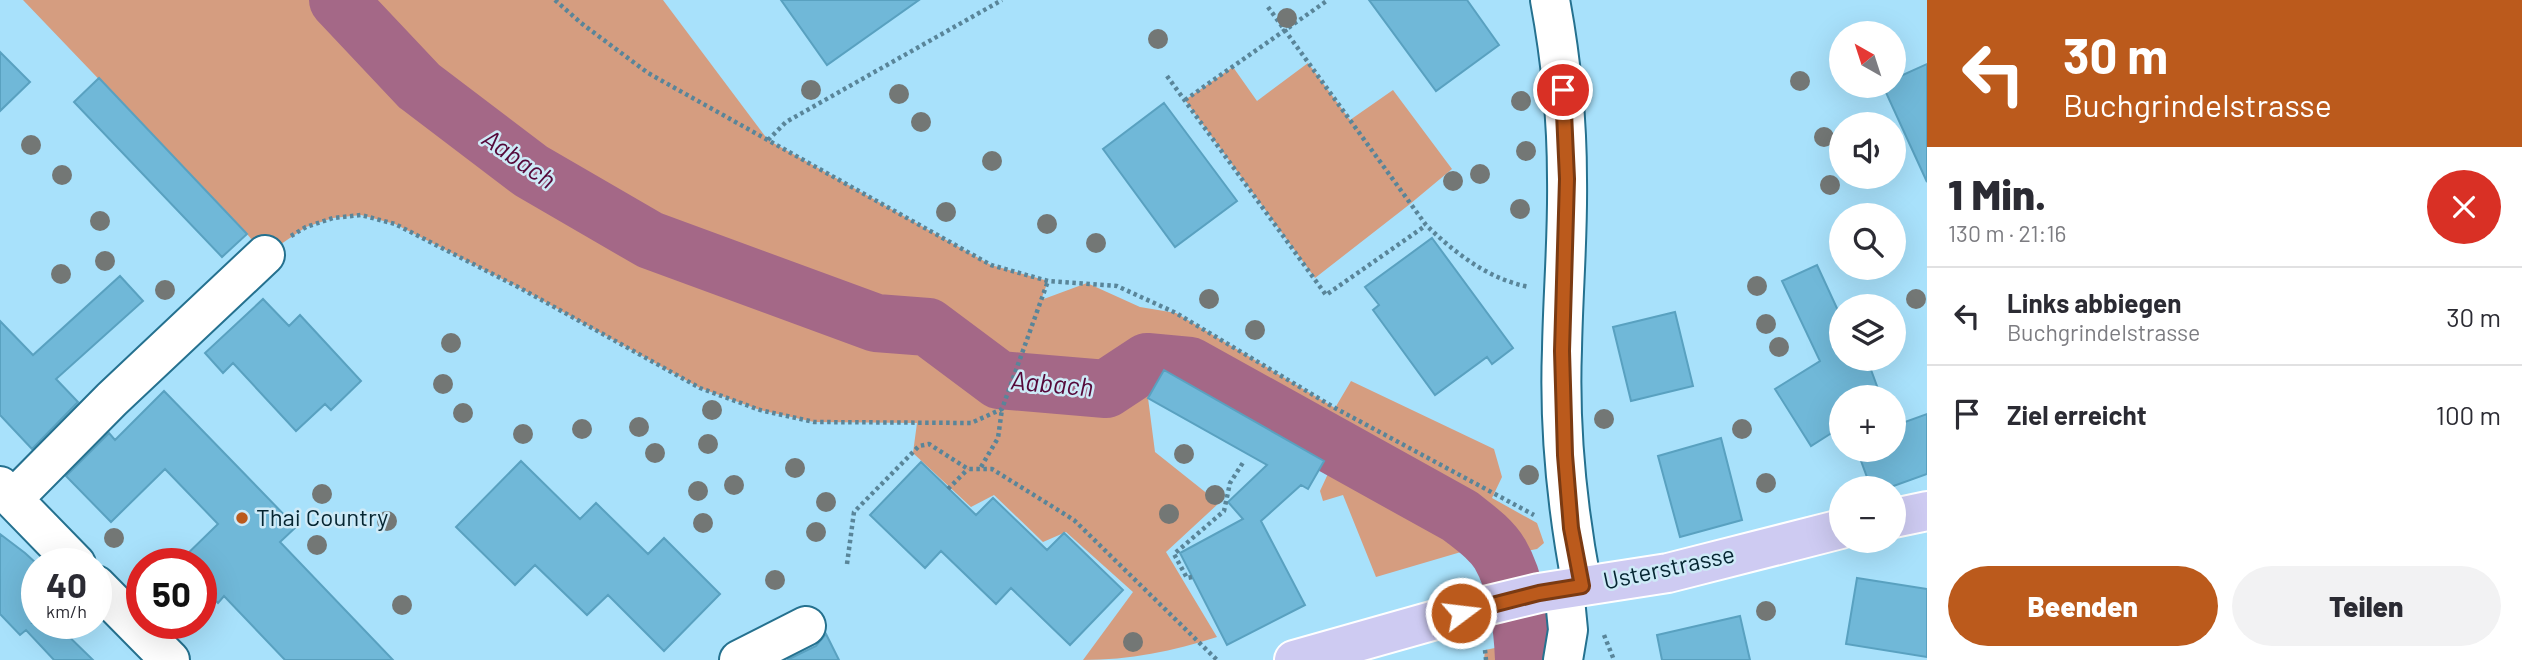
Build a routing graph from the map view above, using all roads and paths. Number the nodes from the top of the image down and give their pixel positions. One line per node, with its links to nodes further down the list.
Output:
1 (555, 0): 9 (path)
2 (1003, 0): 9 (path)
3 (1328, 0): 6 (path)
4 (1550, 0): 13 (street)
5 (1268, 7): 6 (path)
6 (1285, 31): 8 (path); 10 (path)
7 (1167, 76): 8 (path)
8 (1185, 100): 10 (path)
9 (768, 140): 12 (path)
10 (1426, 225): 13 (path)
11 (265, 255): 14 (path); 19 (street)
12 (1048, 281): 14 (path); 22 (path)
13 (1565, 294): 27 (street)
14 (1002, 409): 16 (path)
15 (1244, 461): 26 (path)
16 (981, 467): 17 (path); 34 (path)
17 (968, 468): 18 (path); 25 (path)
18 (948, 488)
19 (7, 493): 24 (street)
20 (1927, 511): 21 (main road)
21 (1906, 515)
22 (1542, 519)
23 (1829, 532): 27 (main road, Usterstrasse)
24 (60, 548)
25 (847, 564)
26 (1192, 577)
27 (1562, 589): 30 (street); 35 (main road, Usterstrasse)
28 (112, 601): 32 (street)
29 (806, 626): 33 (street)
30 (1566, 645)
31 (1485, 650): 36 (path)
32 (170, 660)
33 (739, 660)
34 (1217, 660)
35 (1294, 660)
36 (1486, 660)

